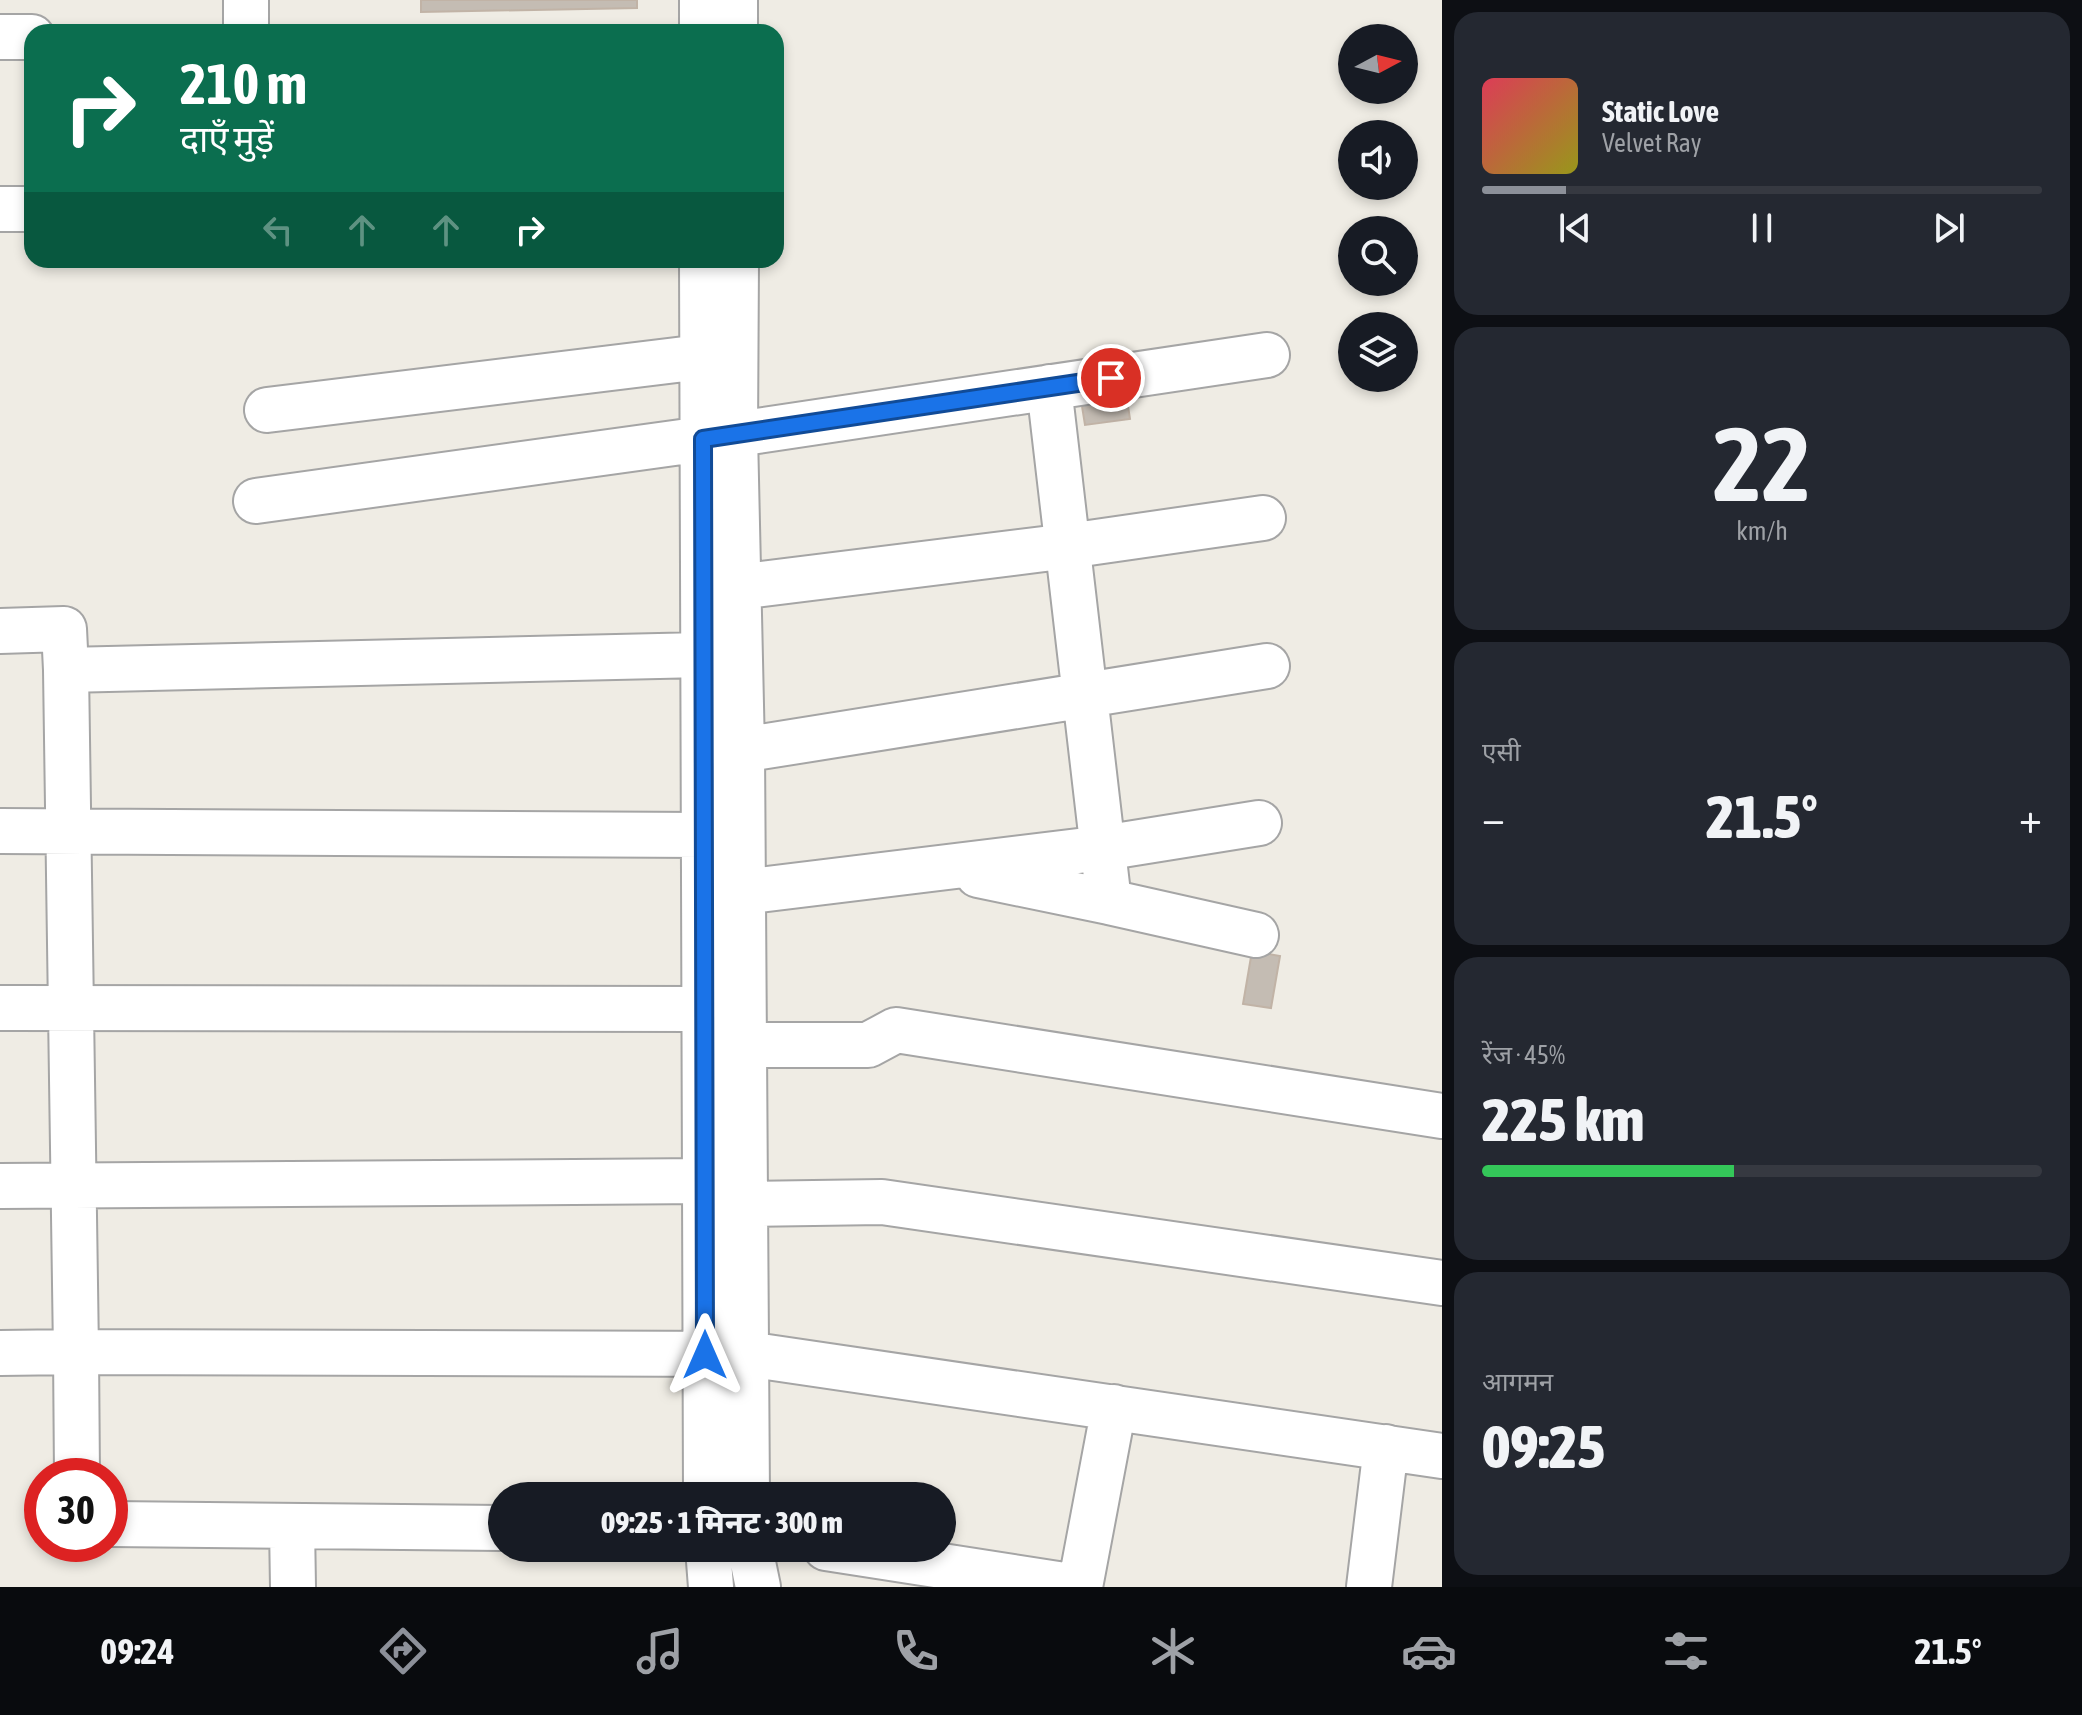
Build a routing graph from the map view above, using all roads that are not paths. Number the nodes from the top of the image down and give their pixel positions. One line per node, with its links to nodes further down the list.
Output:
1 (246, 0): 4 (street)
2 (702, 0): 5 (street)
3 (735, 0): 6 (street)
4 (246, 24)
5 (702, 24)
6 (735, 24)
7 (0, 37): 8 (street)
8 (24, 37)
9 (0, 209): 10 (street)
10 (24, 209)
11 (703, 268): 14 (street)
12 (735, 268): 14 (street)
13 (1267, 355): 15 (street)
14 (718, 357): 16 (street); 17 (street)
15 (1049, 387): 17 (street); 20 (street)
16 (267, 410)
17 (719, 437): 18 (street); 21 (street); 23 (street)
18 (256, 501)
19 (1263, 518): 20 (street)
20 (1068, 546): 21 (street); 26 (street)
21 (738, 587): 27 (street)
22 (0, 631): 25 (street)
23 (702, 655): 25 (street); 31 (street)
24 (1267, 666): 26 (street)
25 (66, 670): 29 (street)
26 (1087, 695): 27 (street); 32 (street)
27 (742, 750): 34 (street)
28 (1259, 823): 32 (street)
29 (68, 830): 30 (street); 31 (street); 37 (street)
30 (0, 831)
31 (703, 835): 39 (street)
32 (1103, 848): 33 (street); 35 (street)
33 (942, 867): 34 (street); 35 (street)
34 (743, 892): 40 (street)
35 (1109, 902): 36 (street)
36 (1256, 935)
37 (71, 1007): 38 (street); 39 (street); 43 (street)
38 (0, 1008)
39 (704, 1009): 42 (street)
40 (743, 1045): 41 (street); 45 (street)
41 (1442, 1116)
42 (705, 1181): 43 (street); 49 (street)
43 (73, 1184): 44 (street); 47 (street)
44 (0, 1186)
45 (744, 1204): 46 (street); 49 (street)
46 (1442, 1283)
47 (76, 1352): 48 (street); 49 (street); 53 (street)
48 (0, 1353)
49 (726, 1354): 50 (street); 54 (street); 55 (street)
50 (1114, 1407): 51 (street); 65 (street)
51 (1386, 1447): 52 (street); 66 (street)
52 (1442, 1456)
53 (77, 1458)
54 (708, 1482)
55 (745, 1482)
56 (128, 1524): 57 (street)
57 (292, 1526): 58 (street); 62 (street)
58 (488, 1528)
59 (709, 1562): 63 (street)
60 (753, 1562): 64 (street)
61 (916, 1562): 65 (street)
62 (293, 1587)
63 (711, 1587)
64 (758, 1587)
65 (1078, 1587)
66 (1369, 1587)

